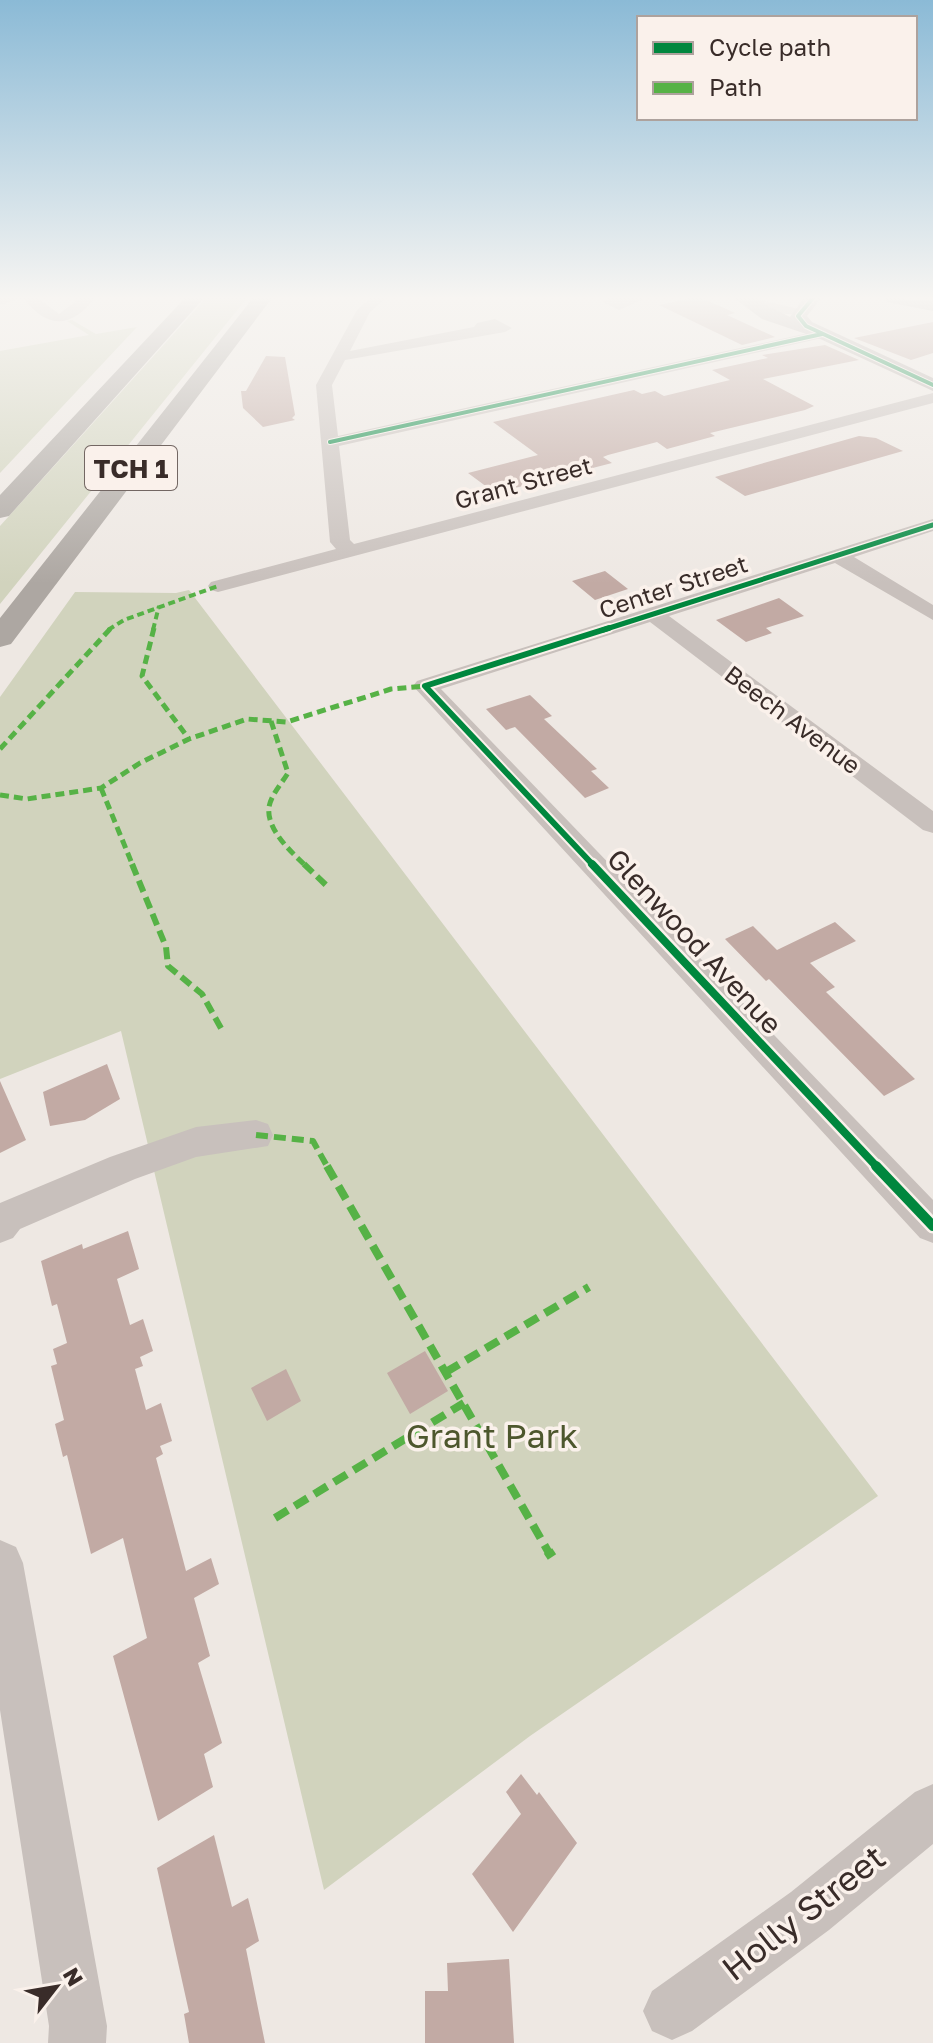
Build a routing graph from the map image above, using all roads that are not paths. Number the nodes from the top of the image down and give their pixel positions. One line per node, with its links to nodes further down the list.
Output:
1 (107, 393): 7 (highway, TCH 1)
2 (189, 393): 14 (highway, TCH 1)
3 (325, 393): 6 (street)
4 (557, 393): 6 (street)
5 (933, 398): 9 (street, Grant Street)
6 (330, 442): 9 (street)
7 (0, 510)
8 (933, 525): 10 (street, Center Street)
9 (350, 552): 11 (street, Grant Street)
10 (837, 555): 12 (street, Center Street); 13 (street)
11 (218, 586)
12 (653, 614): 15 (street, Center Street); 16 (street, Beech Avenue)
13 (933, 614)
14 (0, 638)
15 (425, 686): 19 (street, Glenwood Avenue)
16 (933, 823)
17 (256, 1135): 18 (street)
18 (0, 1226)
19 (933, 1226)
20 (0, 1563): 23 (street)
21 (933, 1810): 22 (street, Holly Street)
22 (672, 2011)
23 (77, 2043)

